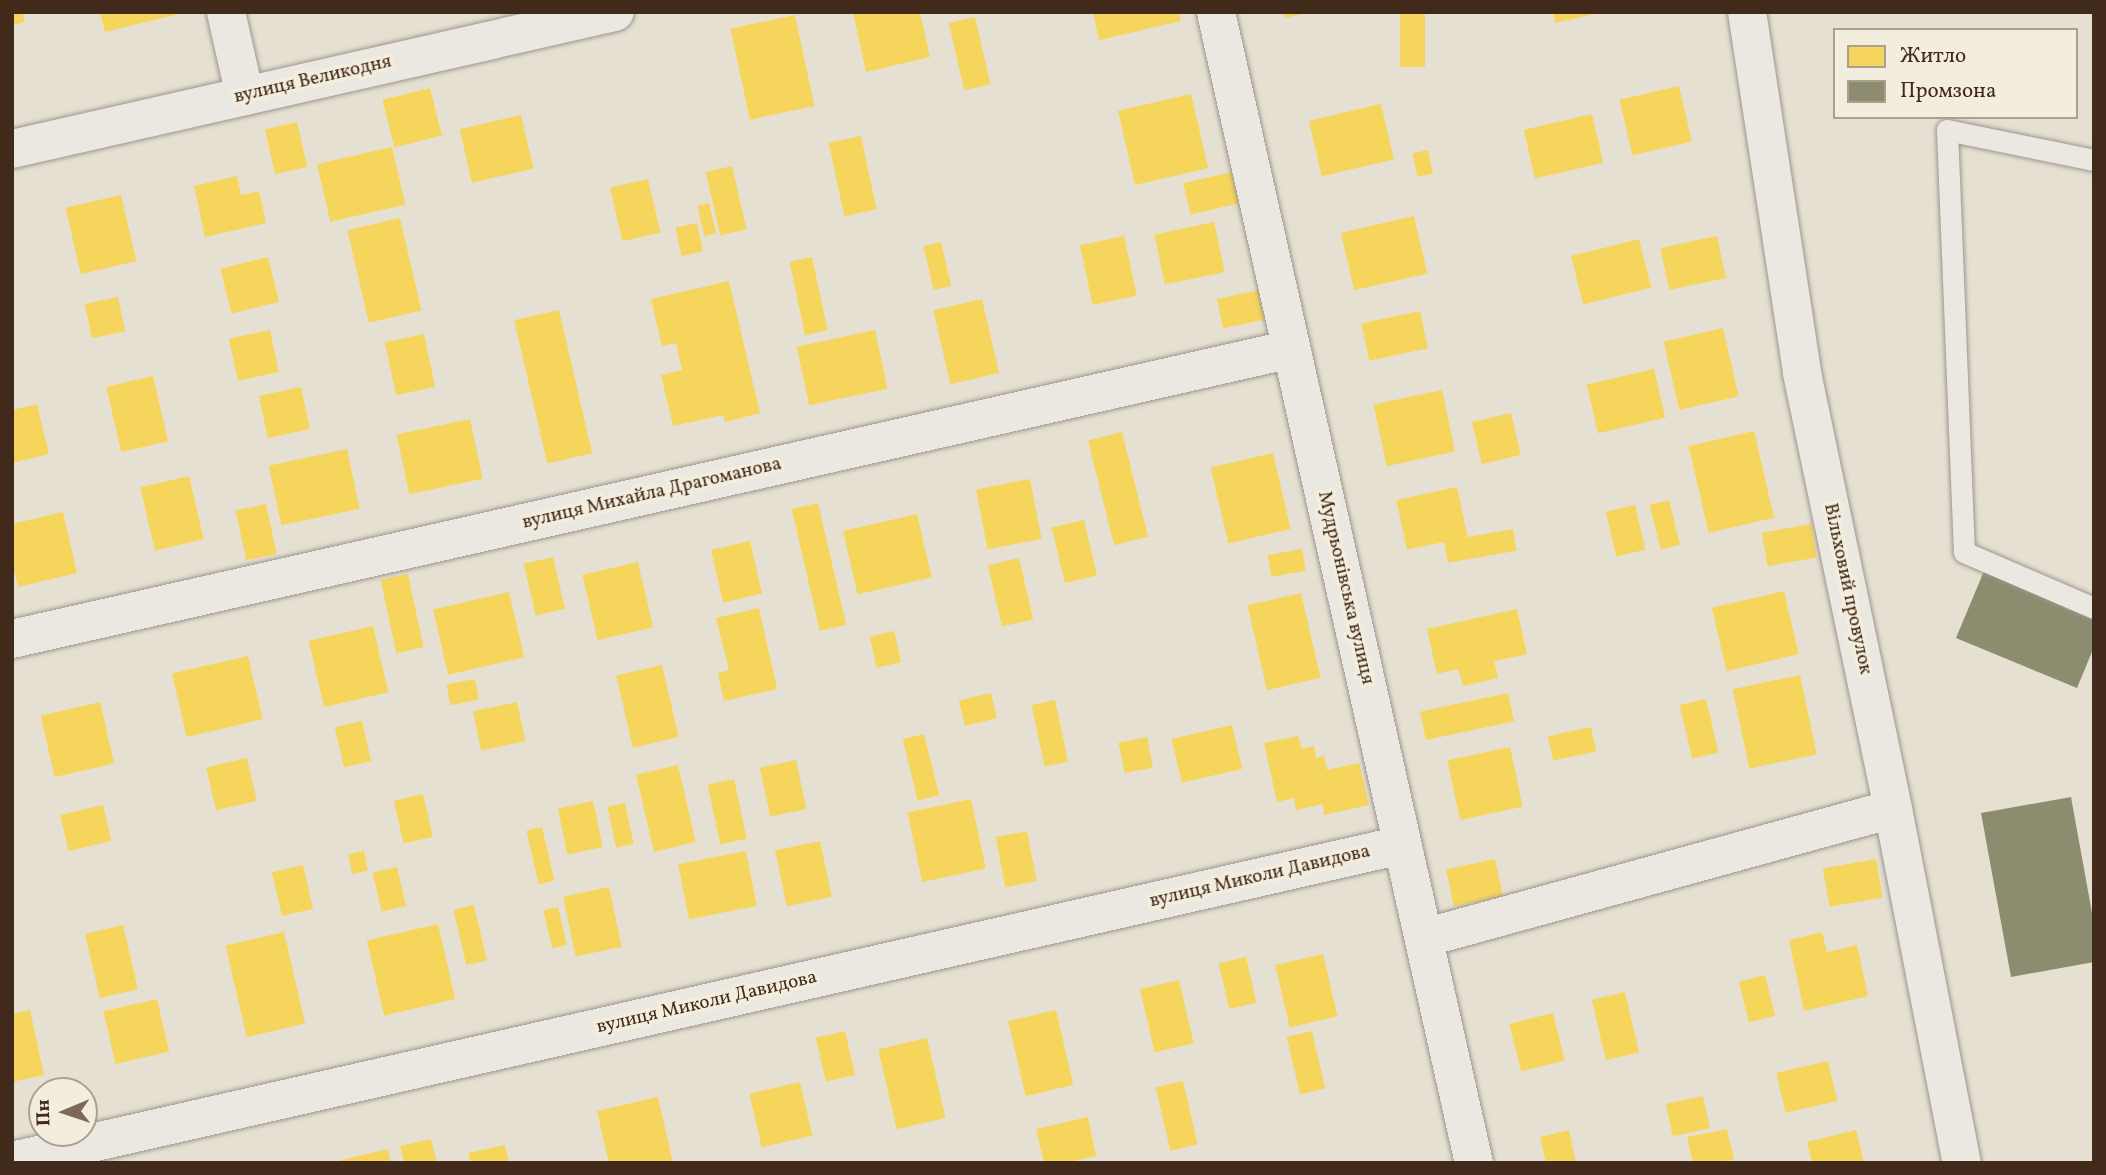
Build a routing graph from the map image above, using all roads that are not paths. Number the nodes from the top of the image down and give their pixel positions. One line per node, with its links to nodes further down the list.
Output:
1 (226, 12): 5 (street)
2 (615, 12): 5 (street, вулиця Великодня)
3 (1216, 12): 8 (street, Мудрьонівська вулиця)
4 (1747, 12): 11 (street, Вільховий провулок)
5 (245, 96): 6 (street, вулиця Великодня)
6 (12, 149)
7 (2094, 160): 9 (lane)
8 (1292, 349): 10 (street, вулиця Михайла Драгоманова); 12 (street, Мудрьонівська вулиця)
9 (2094, 608)
10 (12, 639)
11 (1893, 809): 13 (street); 16 (street, Вільховий провулок)
12 (1402, 845): 13 (street, Мудрьонівська вулиця); 14 (street, вулиця Миколи Давидова)
13 (1424, 939): 15 (street, Мудрьонівська вулиця)
14 (12, 1160)
15 (1474, 1163)
16 (1962, 1163)

